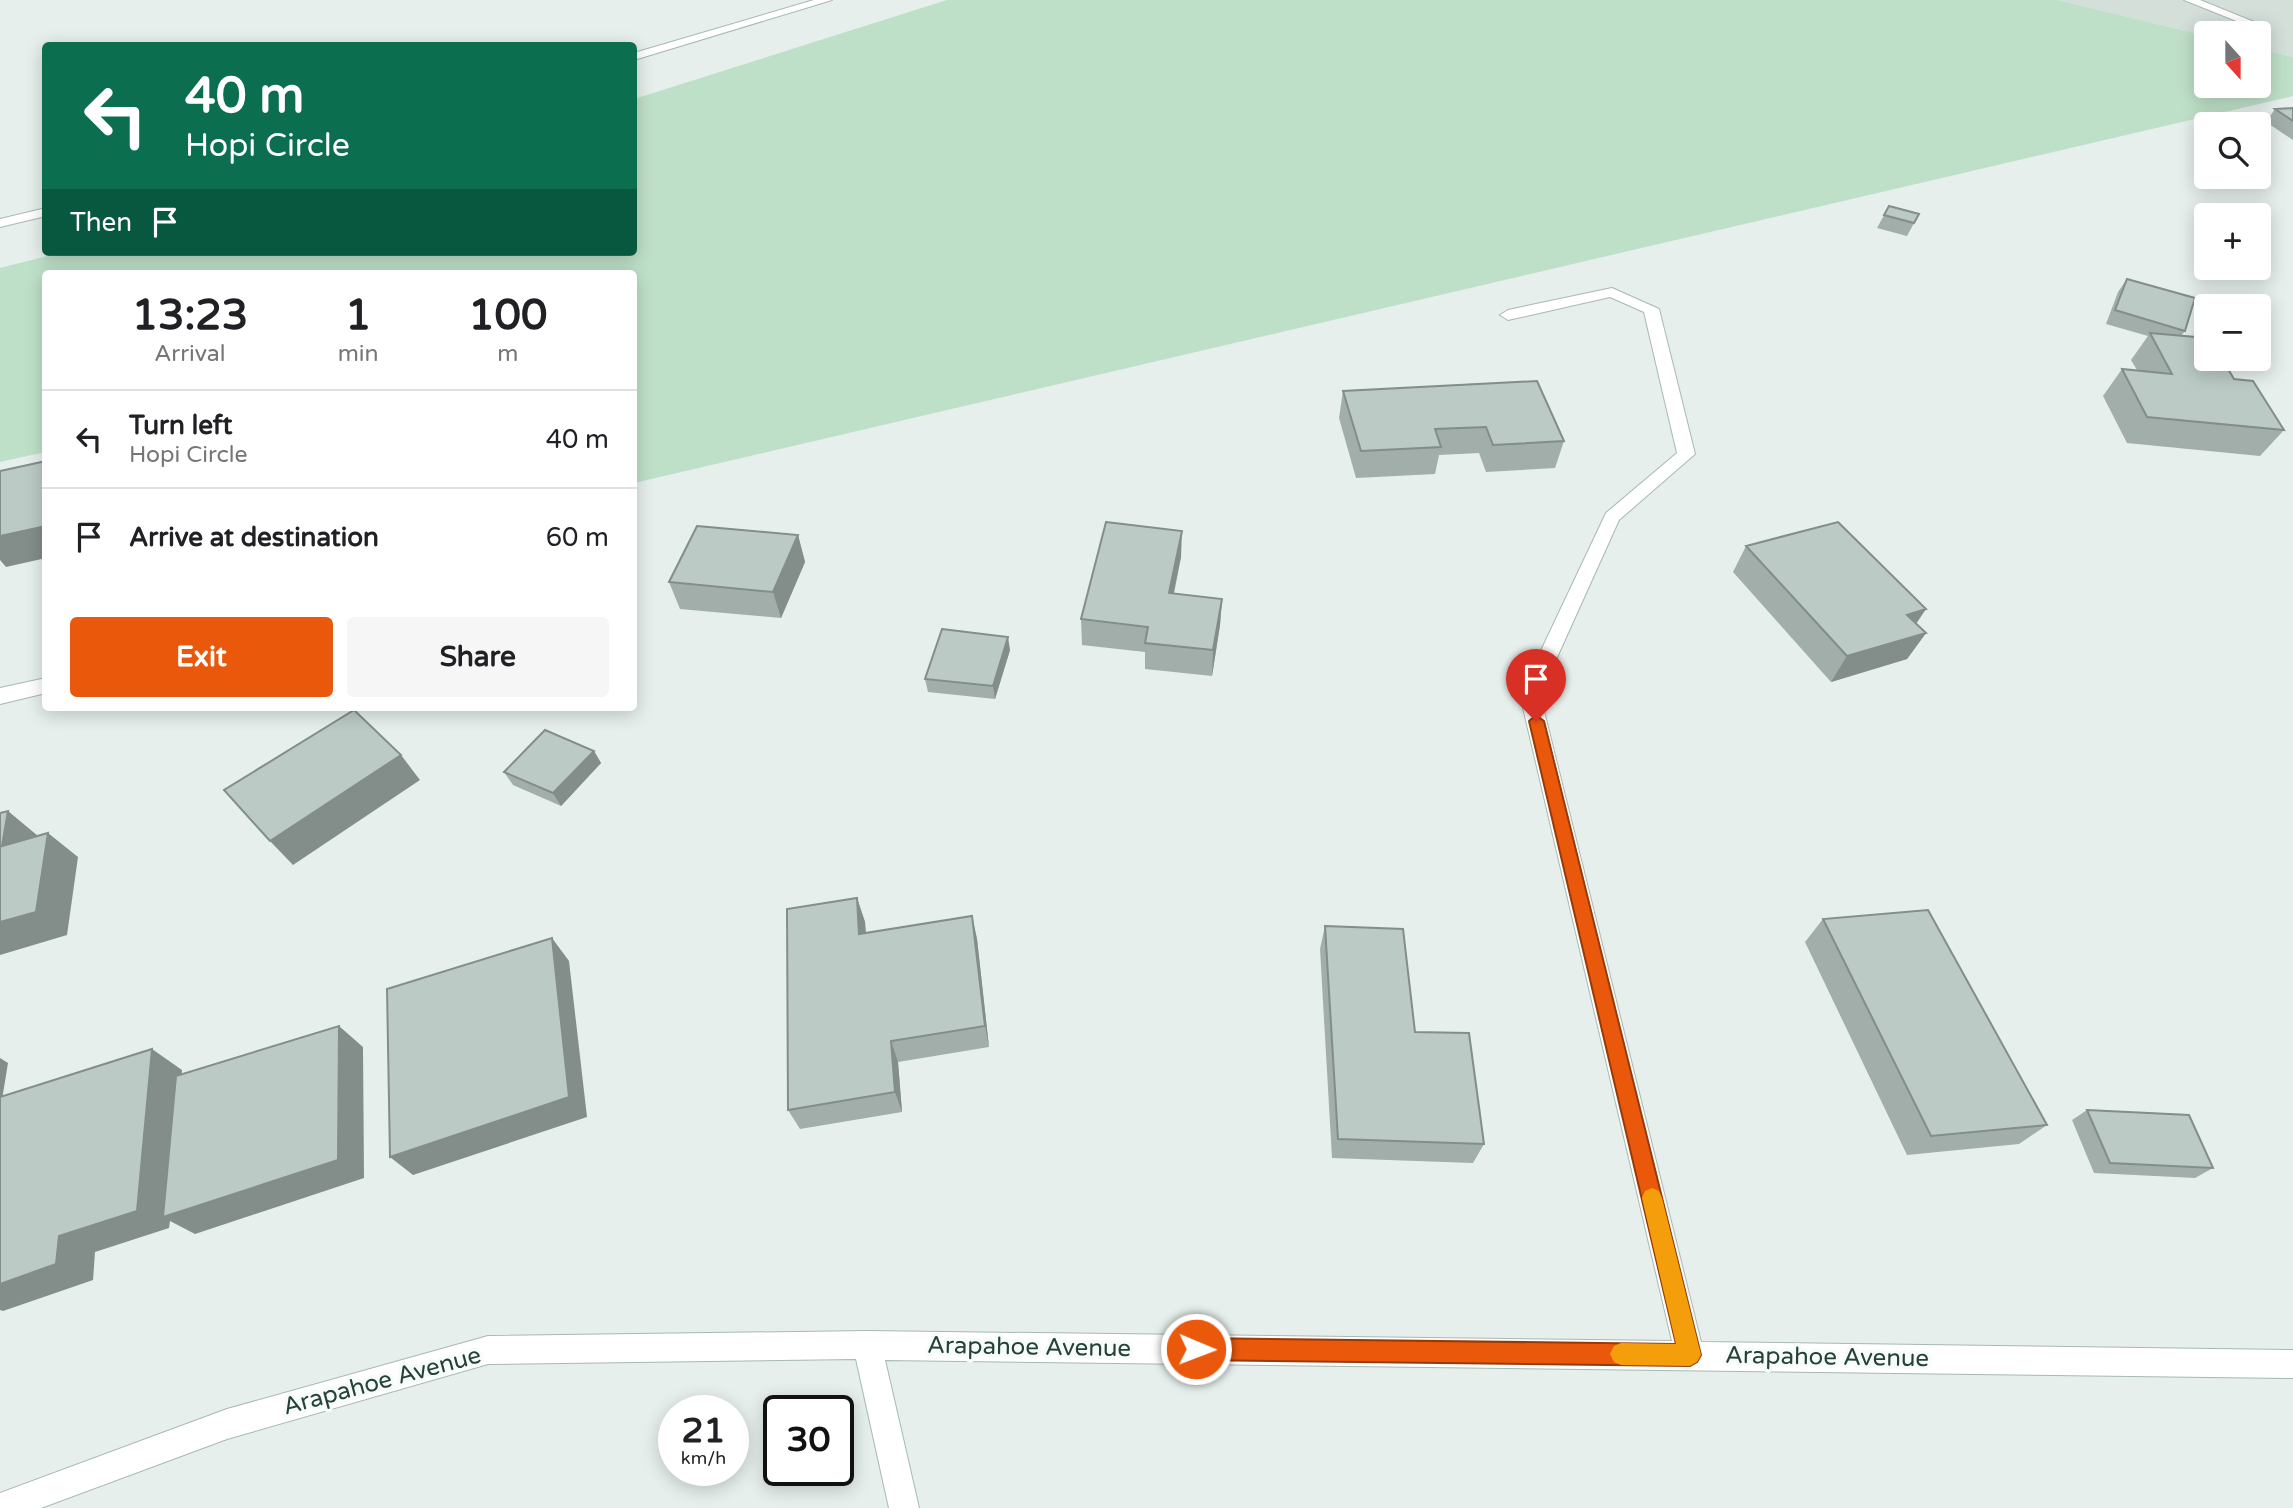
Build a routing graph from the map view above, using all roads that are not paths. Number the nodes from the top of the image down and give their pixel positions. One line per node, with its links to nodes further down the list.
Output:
1 (826, 0): 4 (street)
2 (2190, 0): 3 (street)
3 (2243, 21)
4 (637, 56)
5 (42, 213): 6 (street)
6 (0, 223)
7 (1508, 316): 11 (street)
8 (42, 686): 9 (street)
9 (0, 696)
10 (867, 1345): 11 (street, Arapahoe Avenue); 13 (street, Arapahoe Avenue); 14 (street)
11 (1690, 1355): 12 (street, Arapahoe Avenue)
12 (2293, 1364)
13 (0, 1508)
14 (904, 1508)

